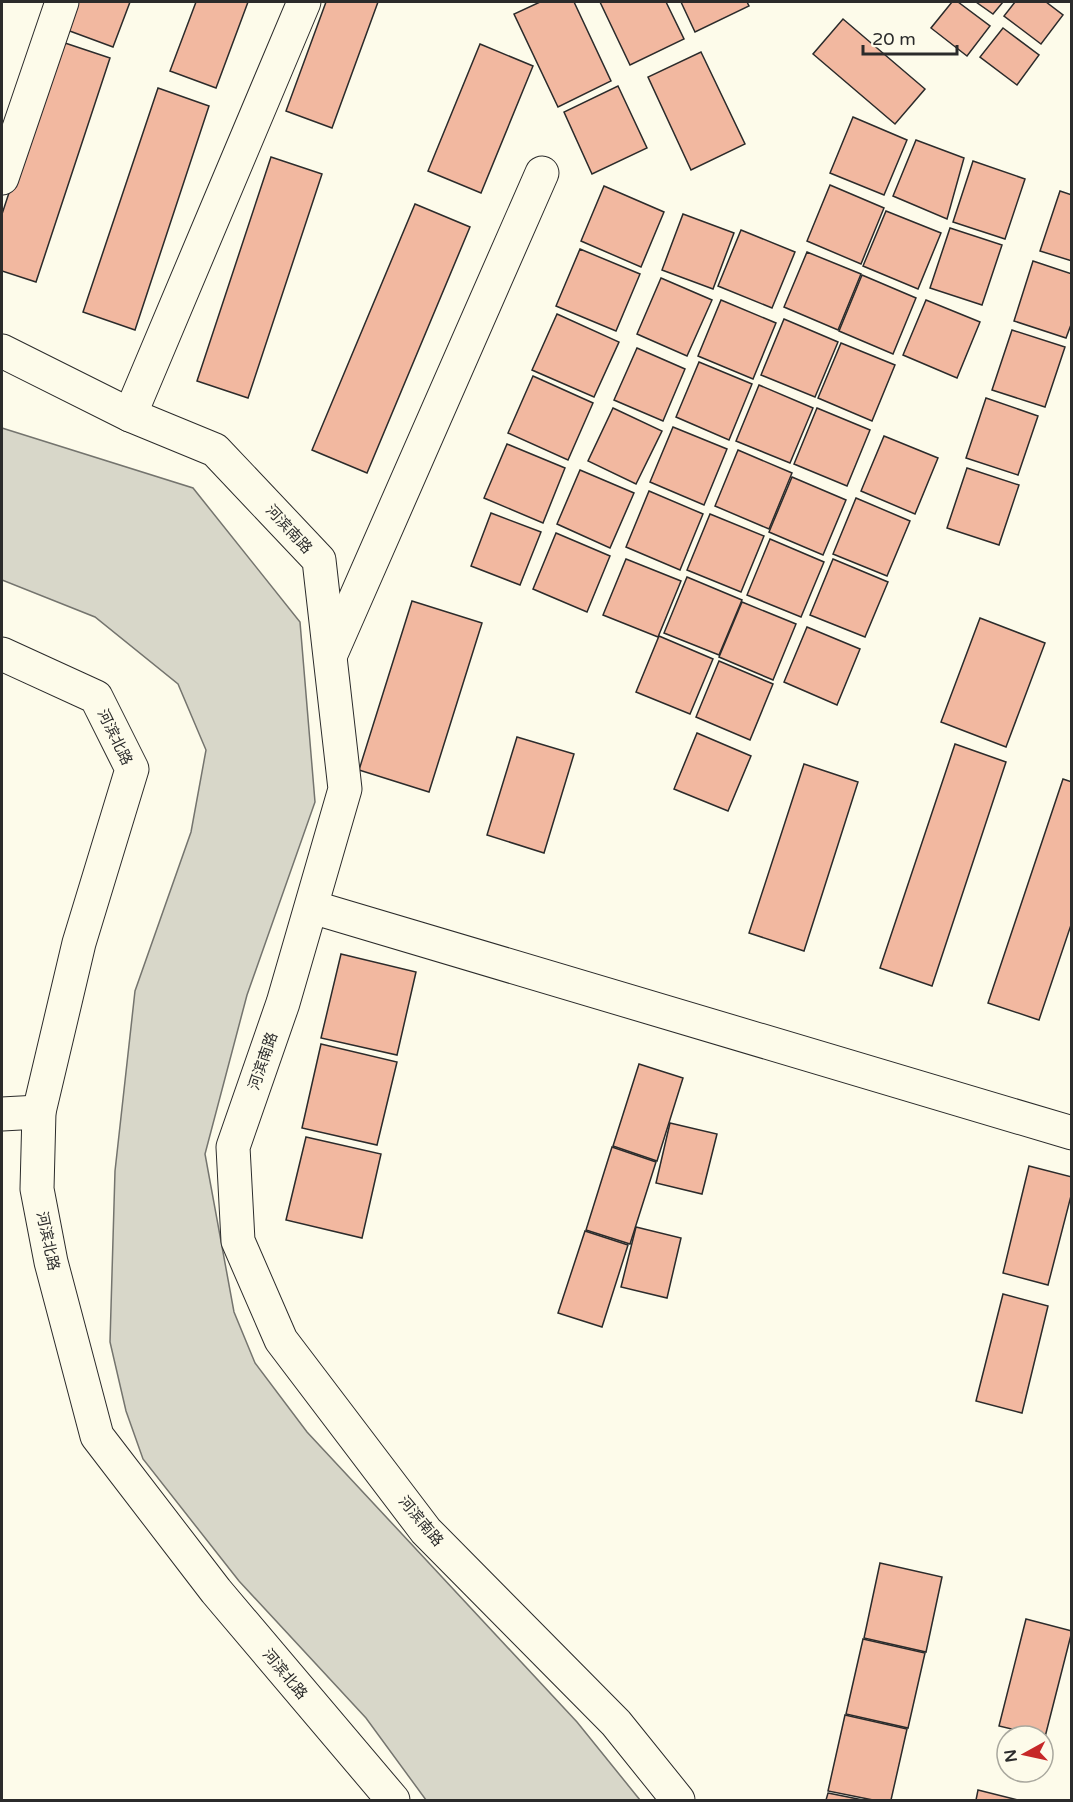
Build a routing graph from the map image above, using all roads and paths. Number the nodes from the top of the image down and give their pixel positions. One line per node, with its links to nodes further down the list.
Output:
1 (62, 2): 4 (street)
2 (304, 2): 6 (street)
3 (542, 173): 8 (street)
4 (2, 178)
5 (2, 351): 6 (street, 河滨南路)
6 (130, 416): 8 (street, 河滨南路)
7 (2, 654): 10 (street, 河滨北路)
8 (330, 656): 9 (street, 河滨南路)
9 (312, 907): 12 (street); 14 (street, 河滨南路)
10 (39, 1112): 11 (street); 13 (street, 河滨北路)
11 (2, 1114)
12 (1071, 1133)
13 (393, 1800)
14 (678, 1800)

